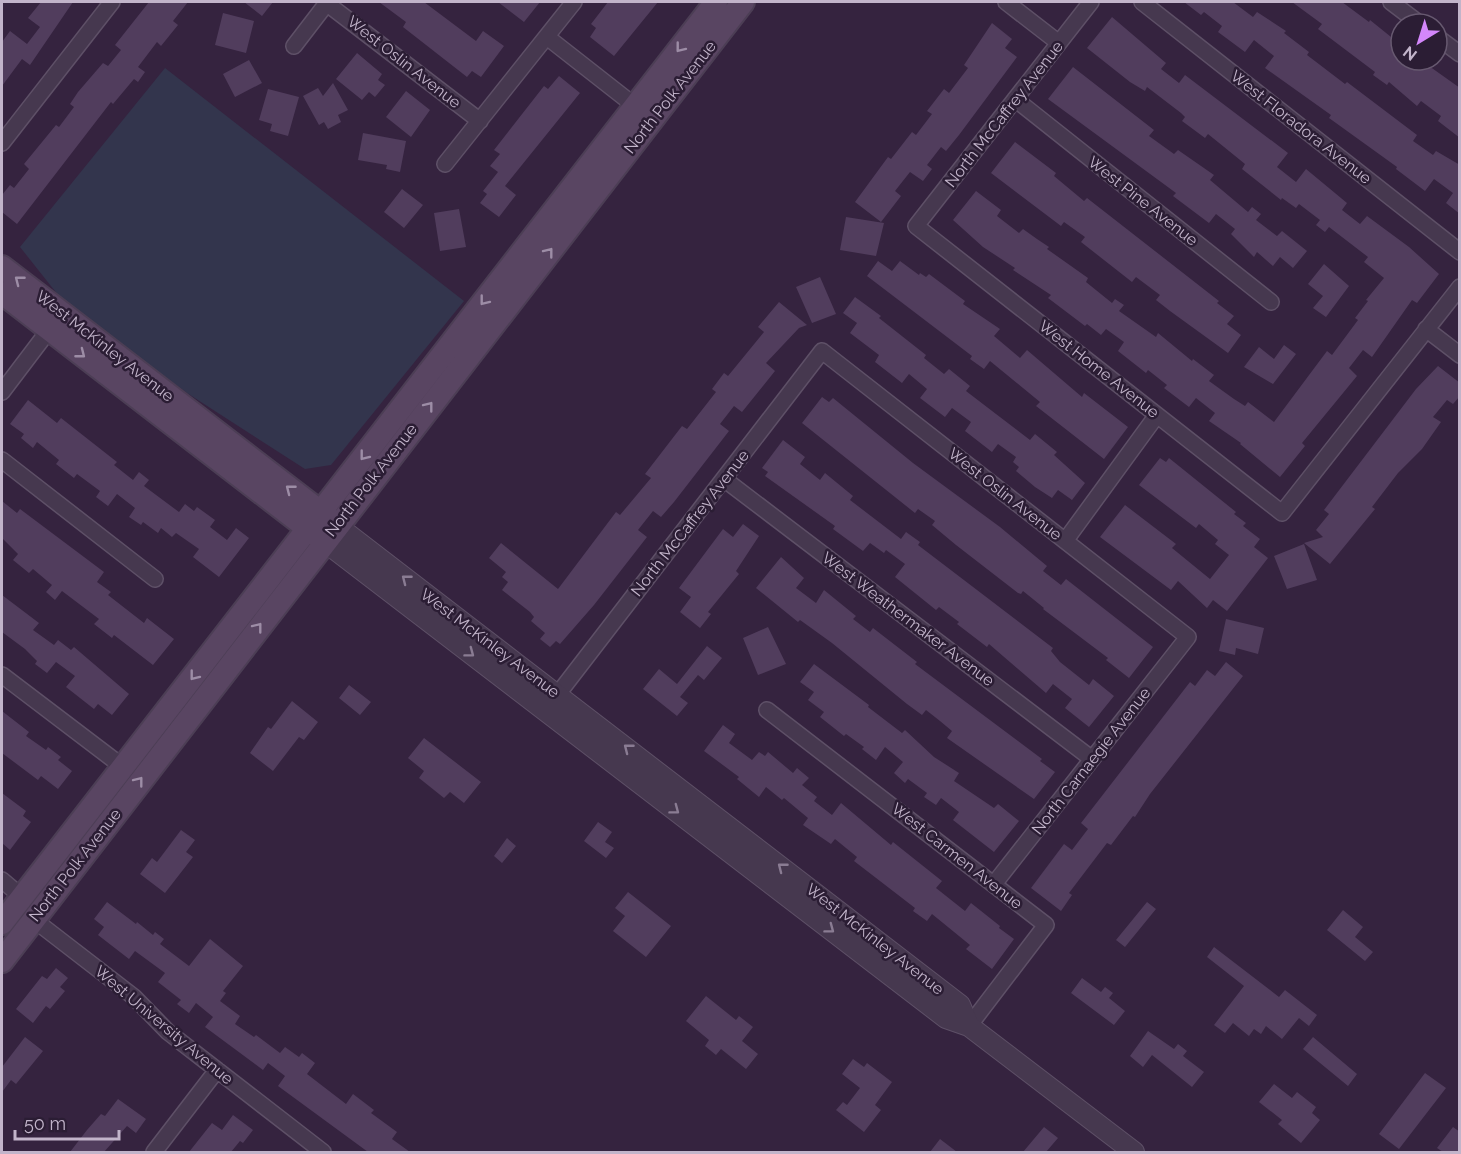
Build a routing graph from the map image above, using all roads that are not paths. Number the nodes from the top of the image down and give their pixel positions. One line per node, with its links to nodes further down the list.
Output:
1 (112, 2): 17 (street)
2 (326, 2): 13 (street, West Oslin Avenue); 16 (street, West Oslin Avenue)
3 (574, 2): 11 (street)
4 (716, 2): 15 (main road, North Polk Avenue, one-way to 15)
5 (744, 2): 19 (main road, North Polk Avenue)
6 (1006, 2): 12 (street)
7 (1092, 2): 12 (street, North McCaffrey Avenue)
8 (1142, 2): 21 (street, West Floradora Avenue)
9 (1391, 2): 10 (street)
10 (1404, 12)
11 (547, 37): 15 (street); 16 (street)
12 (1059, 43): 14 (street, North McCaffrey Avenue)
13 (294, 46)
14 (1015, 99): 20 (street, North McCaffrey Avenue); 25 (street, West Pine Avenue)
15 (635, 106): 19 (main road); 34 (main road, North Polk Avenue, one-way to 34)
16 (480, 121): 18 (street)
17 (2, 143)
18 (445, 164)
19 (571, 224): 34 (main road, North Polk Avenue, one-way to 19)
20 (916, 226): 31 (street, West Home Avenue)
21 (1460, 252)
22 (2, 267): 34 (main road, West McKinley Avenue, one-way to 22)
23 (1460, 287): 26 (street)
24 (2, 293): 27 (main road, West McKinley Avenue)
25 (1271, 302)
26 (1426, 329): 29 (street); 31 (street, West Home Avenue)
27 (49, 330): 30 (street); 34 (main road, West McKinley Avenue, one-way to 34)
28 (822, 351): 33 (street, North McCaffrey Avenue); 35 (street, West Oslin Avenue)
29 (1460, 355)
30 (2, 392)
31 (1157, 415): 35 (street)
32 (2, 460): 36 (street)
33 (724, 479): 41 (street, North McCaffrey Avenue); 43 (street, West Weathermaker Avenue)
34 (322, 527): 37 (street, West McKinley Avenue); 38 (street, West McKinley Avenue, one-way to 34); 44 (main road, North Polk Avenue, one-way to 44); 48 (main road, North Polk Avenue, one-way to 34)
35 (1065, 541): 39 (street, West Oslin Avenue)
36 (155, 579)
37 (387, 589): 38 (street); 52 (street, West McKinley Avenue, one-way to 52)
38 (457, 618): 41 (street, West McKinley Avenue)
39 (1188, 638): 43 (street, North Carnaegie Avenue)
40 (2, 675): 44 (street)
41 (558, 694): 52 (street, West McKinley Avenue, one-way to 41)
42 (767, 710): 46 (street, West Carmen Avenue)
43 (1092, 759): 46 (street, North Carnaegie Avenue)
44 (123, 767): 47 (main road, North Polk Avenue)
45 (2, 880): 47 (street)
46 (994, 884): 52 (street, West Carmen Avenue)
47 (22, 897): 49 (main road, North Polk Avenue); 50 (main road)
48 (33, 919): 51 (main road, North Polk Avenue); 53 (street, West University Avenue)
49 (2, 923)
50 (2, 944)
51 (2, 961)
52 (969, 1026): 56 (street, West McKinley Avenue)
53 (217, 1070): 54 (street); 55 (street, West University Avenue)
54 (154, 1152)
55 (324, 1152)
56 (1134, 1152)

